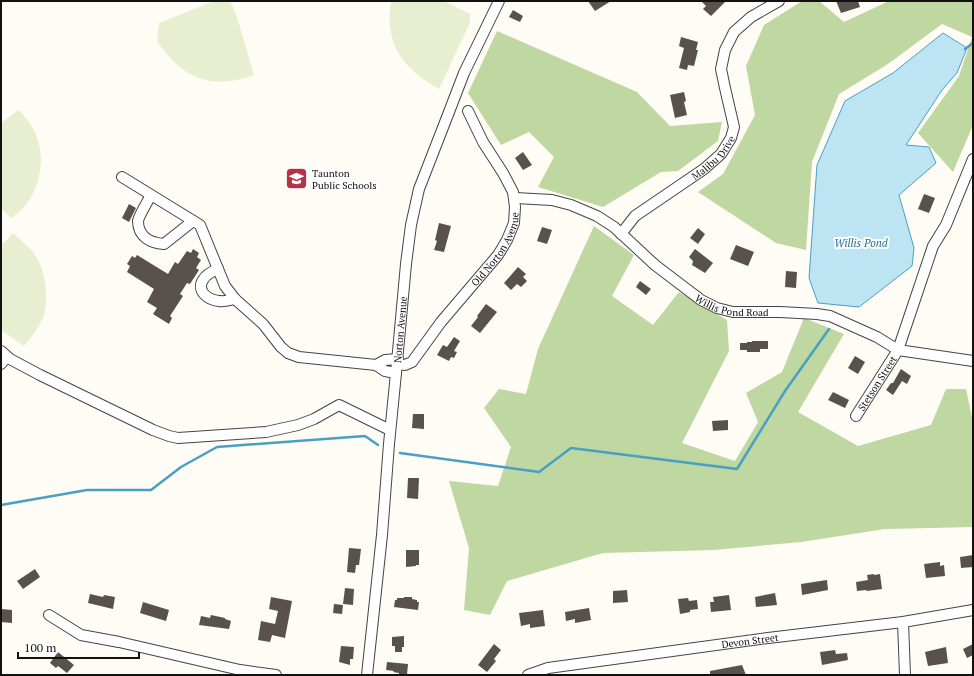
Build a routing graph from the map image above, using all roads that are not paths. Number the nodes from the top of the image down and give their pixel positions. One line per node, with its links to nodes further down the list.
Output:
1 (499, 1): 17 (street, Norton Avenue)
2 (779, 1): 9 (street, Malibu Drive)
3 (468, 111): 7 (street, Old Norton Avenue)
4 (973, 159): 12 (street, Stetson Street)
5 (122, 177): 6 (street)
6 (151, 195): 8 (street); 8 (street)
7 (515, 198): 9 (street, Willis Pond Road); 17 (street, Old Norton Avenue)
8 (193, 220): 10 (street)
9 (622, 234): 12 (street, Willis Pond Road)
10 (218, 269): 11 (street); 11 (street)
11 (235, 299): 17 (street)
12 (898, 350): 15 (street, Willis Pond Road); 18 (street, Stetson Street)
13 (1, 351): 14 (street)
14 (10, 359): 16 (street); 19 (street)
15 (973, 361)
16 (1, 364)
17 (397, 366): 19 (street, Norton Avenue)
18 (856, 416)
19 (390, 430): 24 (street, Norton Avenue)
20 (973, 610): 22 (street, Devon Street)
21 (49, 615): 23 (street)
22 (903, 622): 25 (street, Devon Street); 26 (street)
23 (276, 675)
24 (368, 675)
25 (528, 675)
26 (905, 675)

